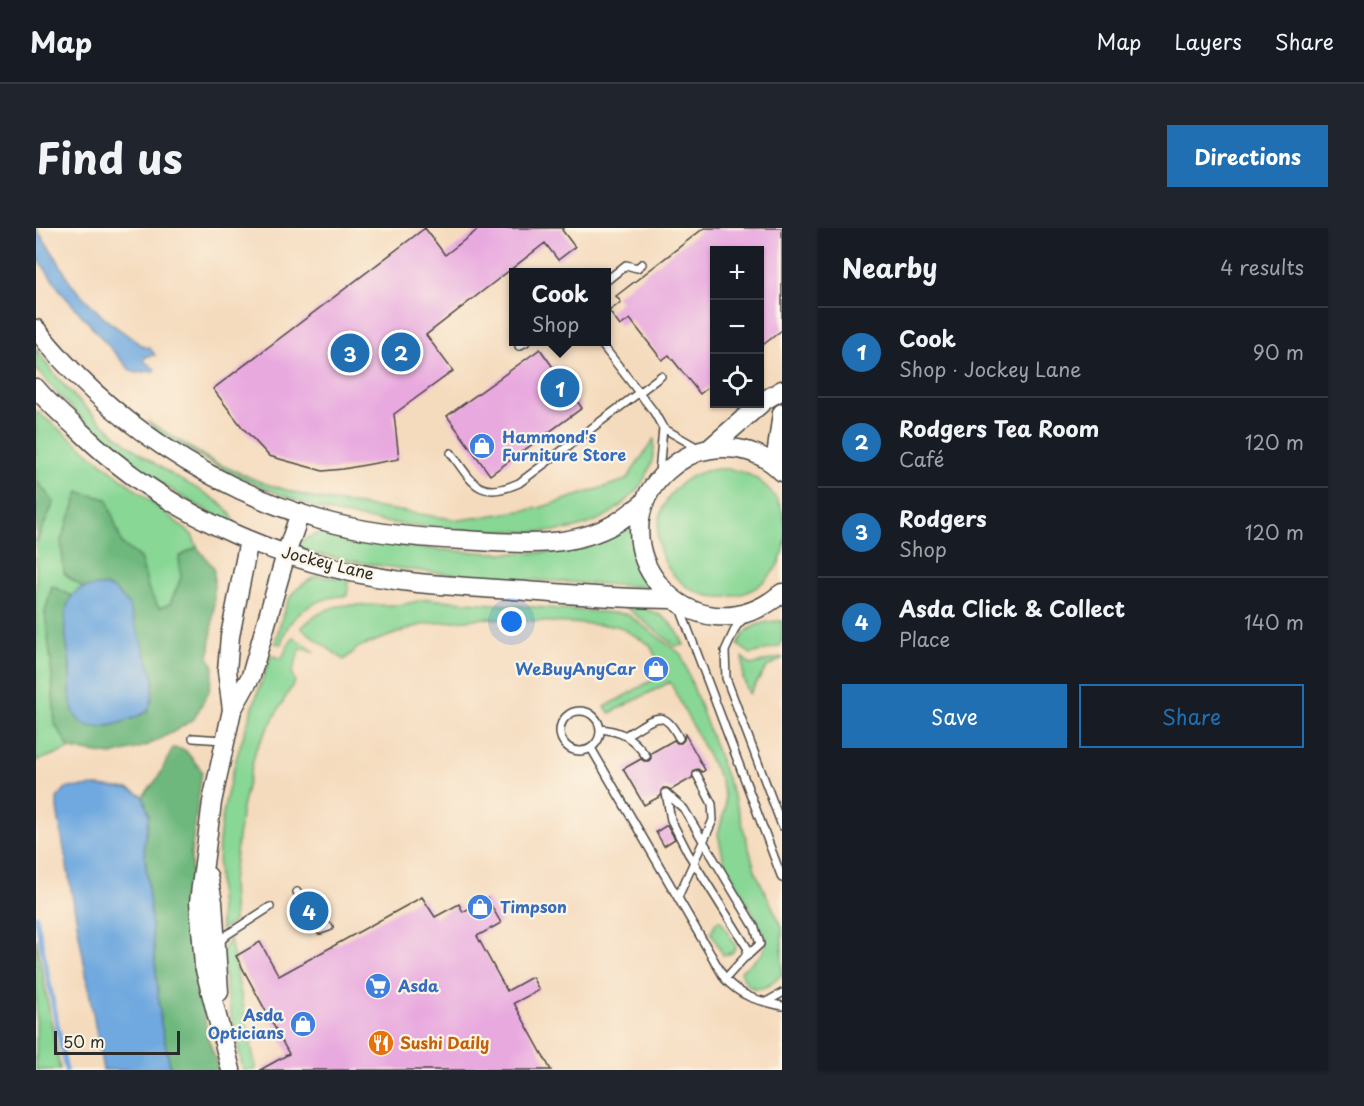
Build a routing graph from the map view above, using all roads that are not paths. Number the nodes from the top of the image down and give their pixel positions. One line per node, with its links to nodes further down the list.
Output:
1 (642, 264): 2 (lane)
2 (611, 277)
3 (36, 329): 16 (street)
4 (603, 346): 8 (lane)
5 (662, 376): 8 (lane)
6 (36, 388): 17 (street, Jockey Lane)
7 (782, 390): 11 (street)
8 (639, 392): 10 (lane); 12 (lane)
9 (782, 413): 13 (street)
10 (663, 428): 11 (lane); 14 (lane)
11 (706, 449): 13 (street); 14 (street)
12 (451, 453)
13 (778, 468)
14 (658, 478): 15 (street)
15 (645, 502): 16 (street); 20 (street)
16 (300, 513): 18 (street)
17 (249, 540): 18 (street, Jockey Lane); 23 (street)
18 (286, 554): 20 (street, Jockey Lane); 23 (street)
19 (782, 593): 21 (street)
20 (675, 601): 21 (street); 36 (lane)
21 (756, 610): 22 (street); 32 (lane)
22 (782, 612)
23 (232, 710): 28 (street)
24 (600, 729): 25 (lane); 29 (lane); 29 (lane)
25 (626, 735): 27 (lane); 30 (lane)
26 (193, 738): 28 (lane)
27 (679, 738)
28 (225, 740): 34 (street)
29 (591, 748): 38 (lane)
30 (646, 756)
31 (697, 775): 33 (lane)
32 (782, 826)
33 (704, 842): 35 (lane); 35 (lane); 44 (lane)
34 (205, 856): 43 (street); 49 (street)
35 (694, 863): 38 (lane); 44 (lane)
36 (782, 878)
37 (297, 892): 39 (lane)
38 (678, 897): 45 (lane)
39 (304, 904)
40 (268, 909): 43 (lane)
41 (312, 918): 42 (lane)
42 (329, 927)
43 (216, 946): 49 (street)
44 (746, 957): 45 (lane)
45 (725, 980): 47 (lane)
46 (782, 993): 47 (lane)
47 (766, 1002): 48 (lane)
48 (782, 1006)
49 (220, 1029): 50 (street)
50 (231, 1070)

